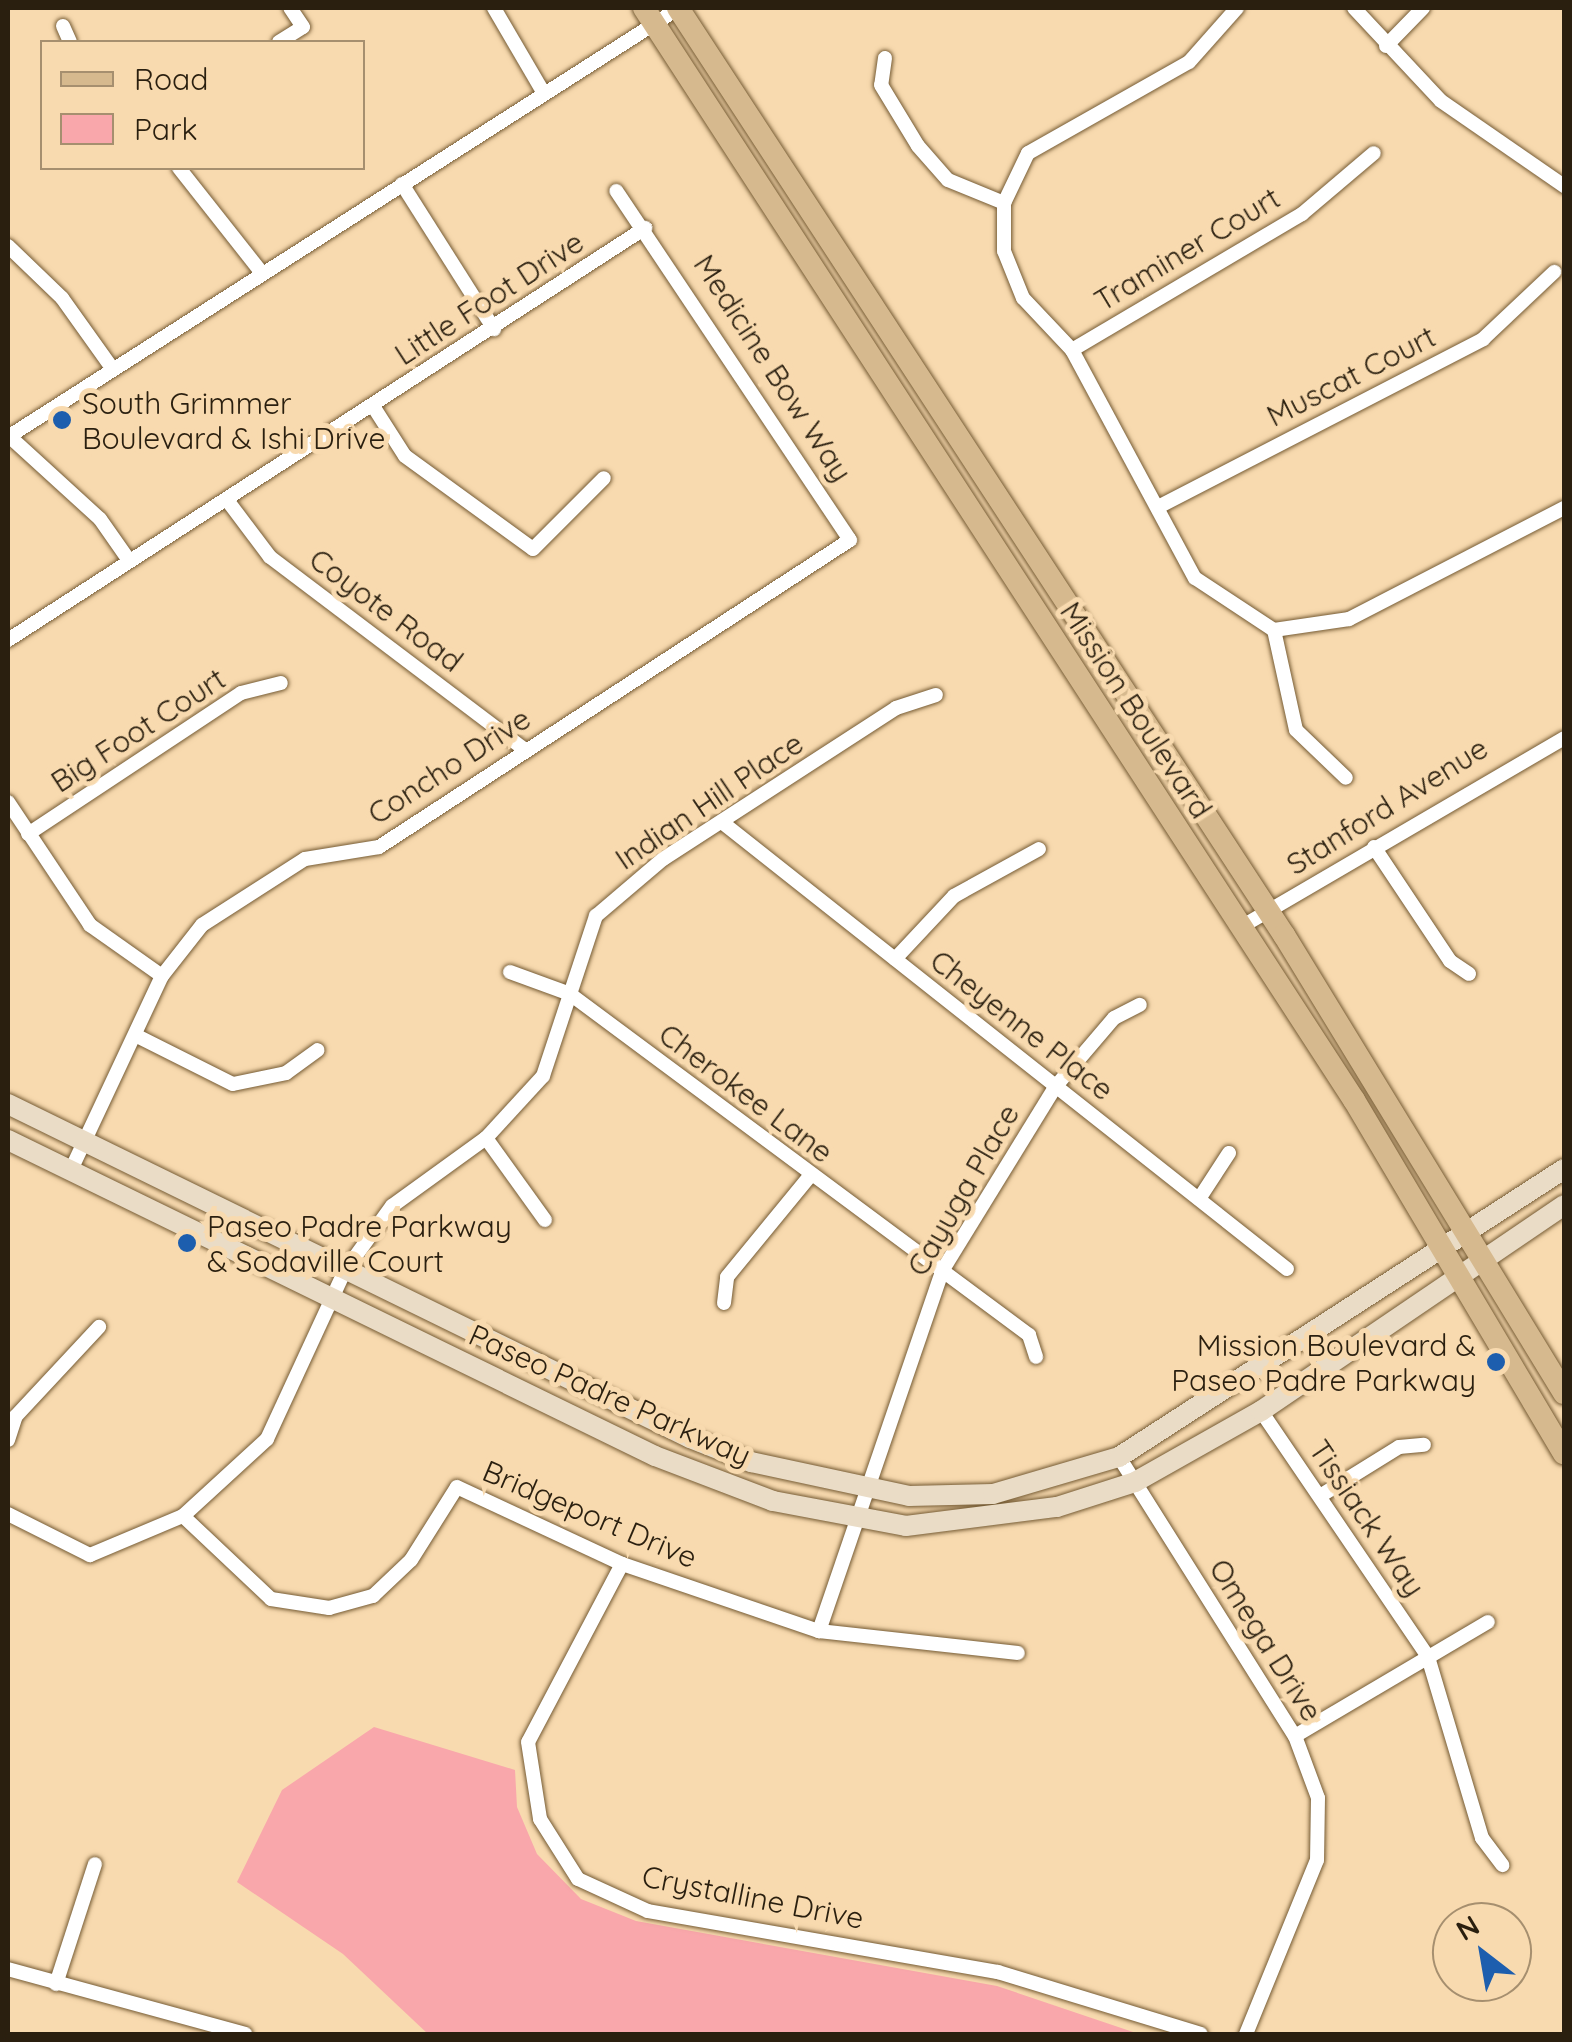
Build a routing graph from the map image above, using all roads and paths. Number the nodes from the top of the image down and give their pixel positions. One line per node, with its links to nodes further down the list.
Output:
1 (290, 8): 10 (street)
2 (494, 8): 13 (street)
3 (678, 8): 7 (street); 47 (main road, Mission Boulevard)
4 (1237, 8): 19 (street)
5 (1354, 8): 11 (street)
6 (1423, 8): 11 (street)
7 (649, 16): 13 (street); 48 (main road, Mission Boulevard)
8 (63, 26): 9 (street)
9 (69, 40)
10 (282, 40)
11 (1386, 46): 17 (street)
12 (884, 58): 19 (street)
13 (543, 92): 16 (street)
14 (1374, 153): 25 (street, Traminer Court)
15 (181, 170): 22 (street)
16 (402, 184): 22 (street); 24 (street)
17 (1564, 186)
18 (616, 191): 20 (street, Medicine Bow Way)
19 (1004, 203): 25 (street)
20 (645, 228): 24 (street, Little Foot Drive); 33 (street, Medicine Bow Way)
21 (8, 246): 26 (street)
22 (261, 272): 26 (street)
23 (1554, 272): 31 (street, Muscat Court)
24 (494, 330): 27 (street, Little Foot Drive)
25 (1072, 350): 31 (street)
26 (112, 368): 28 (street)
27 (374, 406): 29 (street); 30 (street, Little Foot Drive)
28 (8, 436): 34 (street)
29 (604, 478)
30 (227, 500): 34 (street, Little Foot Drive); 40 (street, Coyote Road)
31 (1158, 506): 35 (street)
32 (1564, 508): 35 (street)
33 (850, 540): 40 (street, Concho Drive)
34 (128, 559): 36 (street, Little Foot Drive)
35 (1274, 630): 41 (street)
36 (8, 640)
37 (281, 683): 44 (street, Big Foot Court)
38 (936, 695): 43 (street, Indian Hill Place)
39 (1562, 745): 45 (street, Stanford Avenue)
40 (524, 750): 52 (street, Concho Drive)
41 (1346, 778)
42 (8, 802): 44 (street)
43 (724, 823): 49 (street, Cheyenne Place); 53 (street, Indian Hill Place)
44 (28, 834): 52 (street)
45 (1374, 847): 47 (street, Stanford Avenue); 51 (street)
46 (1039, 848): 49 (street)
47 (1268, 912): 48 (street, Stanford Avenue); 69 (main road, Mission Boulevard)
48 (1241, 927): 70 (main road, Mission Boulevard)
49 (895, 959): 57 (street, Cheyenne Place)
50 (510, 972): 53 (street, Cherokee Lane)
51 (1469, 974)
52 (162, 976): 55 (street, Concho Drive)
53 (570, 994): 59 (street, Indian Hill Place); 65 (street, Cherokee Lane)
54 (1140, 1004): 57 (street, Cayuga Place)
55 (136, 1036): 56 (street); 61 (street, Concho Drive)
56 (318, 1050)
57 (1056, 1086): 66 (street, Cheyenne Place); 73 (street, Cayuga Place)
58 (8, 1104): 61 (main road, Paseo Padre Parkway)
59 (486, 1138): 68 (street); 74 (street, Indian Hill Place)
60 (8, 1140): 64 (main road, Paseo Padre Parkway)
61 (86, 1140): 64 (street, Concho Drive); 74 (main road, Paseo Padre Parkway)
62 (1229, 1153): 66 (street)
63 (1564, 1169): 69 (main road, Paseo Padre Parkway)
64 (71, 1170): 76 (main road, Paseo Padre Parkway)
65 (809, 1177): 73 (street, Cherokee Lane); 77 (street)
66 (1199, 1199): 72 (street, Cheyenne Place)
67 (1564, 1205): 71 (main road, Paseo Padre Parkway)
68 (545, 1220)
69 (1470, 1232): 70 (main road, Paseo Padre Parkway); 71 (main road, Mission Boulevard)
70 (1447, 1248): 75 (main road, Mission Boulevard); 86 (main road, Paseo Padre Parkway)
71 (1486, 1258): 75 (main road, Paseo Padre Parkway); 80 (main road, Mission Boulevard)
72 (1287, 1269)
73 (942, 1271): 79 (street, Cherokee Lane); 88 (street, Cayuga Place)
74 (344, 1272): 76 (street, Indian Hill Place); 88 (main road, Paseo Padre Parkway)
75 (1463, 1274): 81 (main road, Paseo Padre Parkway); 85 (main road, Mission Boulevard)
76 (331, 1298): 91 (street, Indian Hill Place); 92 (main road, Paseo Padre Parkway)
77 (724, 1303)
78 (99, 1327): 82 (street)
79 (1036, 1357)
80 (1564, 1393)
81 (1261, 1411): 87 (main road, Paseo Padre Parkway); 89 (street, Tissiack Way)
82 (12, 1413): 83 (street)
83 (8, 1440)
84 (1424, 1445): 89 (street)
85 (1564, 1453)
86 (1120, 1457): 87 (street, Omega Drive); 88 (main road, Paseo Padre Parkway)
87 (1136, 1482): 92 (main road, Paseo Padre Parkway); 98 (street, Omega Drive)
88 (860, 1491): 92 (street, Cayuga Place)
89 (1320, 1496): 97 (street, Tissiack Way)
90 (8, 1514): 91 (street, Indian Hill Place)
91 (183, 1516): 93 (street, Bridgeport Drive)
92 (849, 1521): 95 (street, Cayuga Place)
93 (622, 1564): 95 (street, Bridgeport Drive); 104 (street, Crystalline Drive)
94 (1488, 1622): 97 (street)
95 (819, 1631): 96 (street, Bridgeport Drive)
96 (1018, 1653)
97 (1428, 1657): 98 (street); 100 (street, Tissiack Way)
98 (1295, 1736): 105 (street, Omega Drive)
99 (96, 1864): 102 (street)
100 (1502, 1865)
101 (8, 1969): 102 (street)
102 (56, 1984): 103 (street)
103 (245, 2034)
104 (1201, 2034)
105 (1246, 2034)

